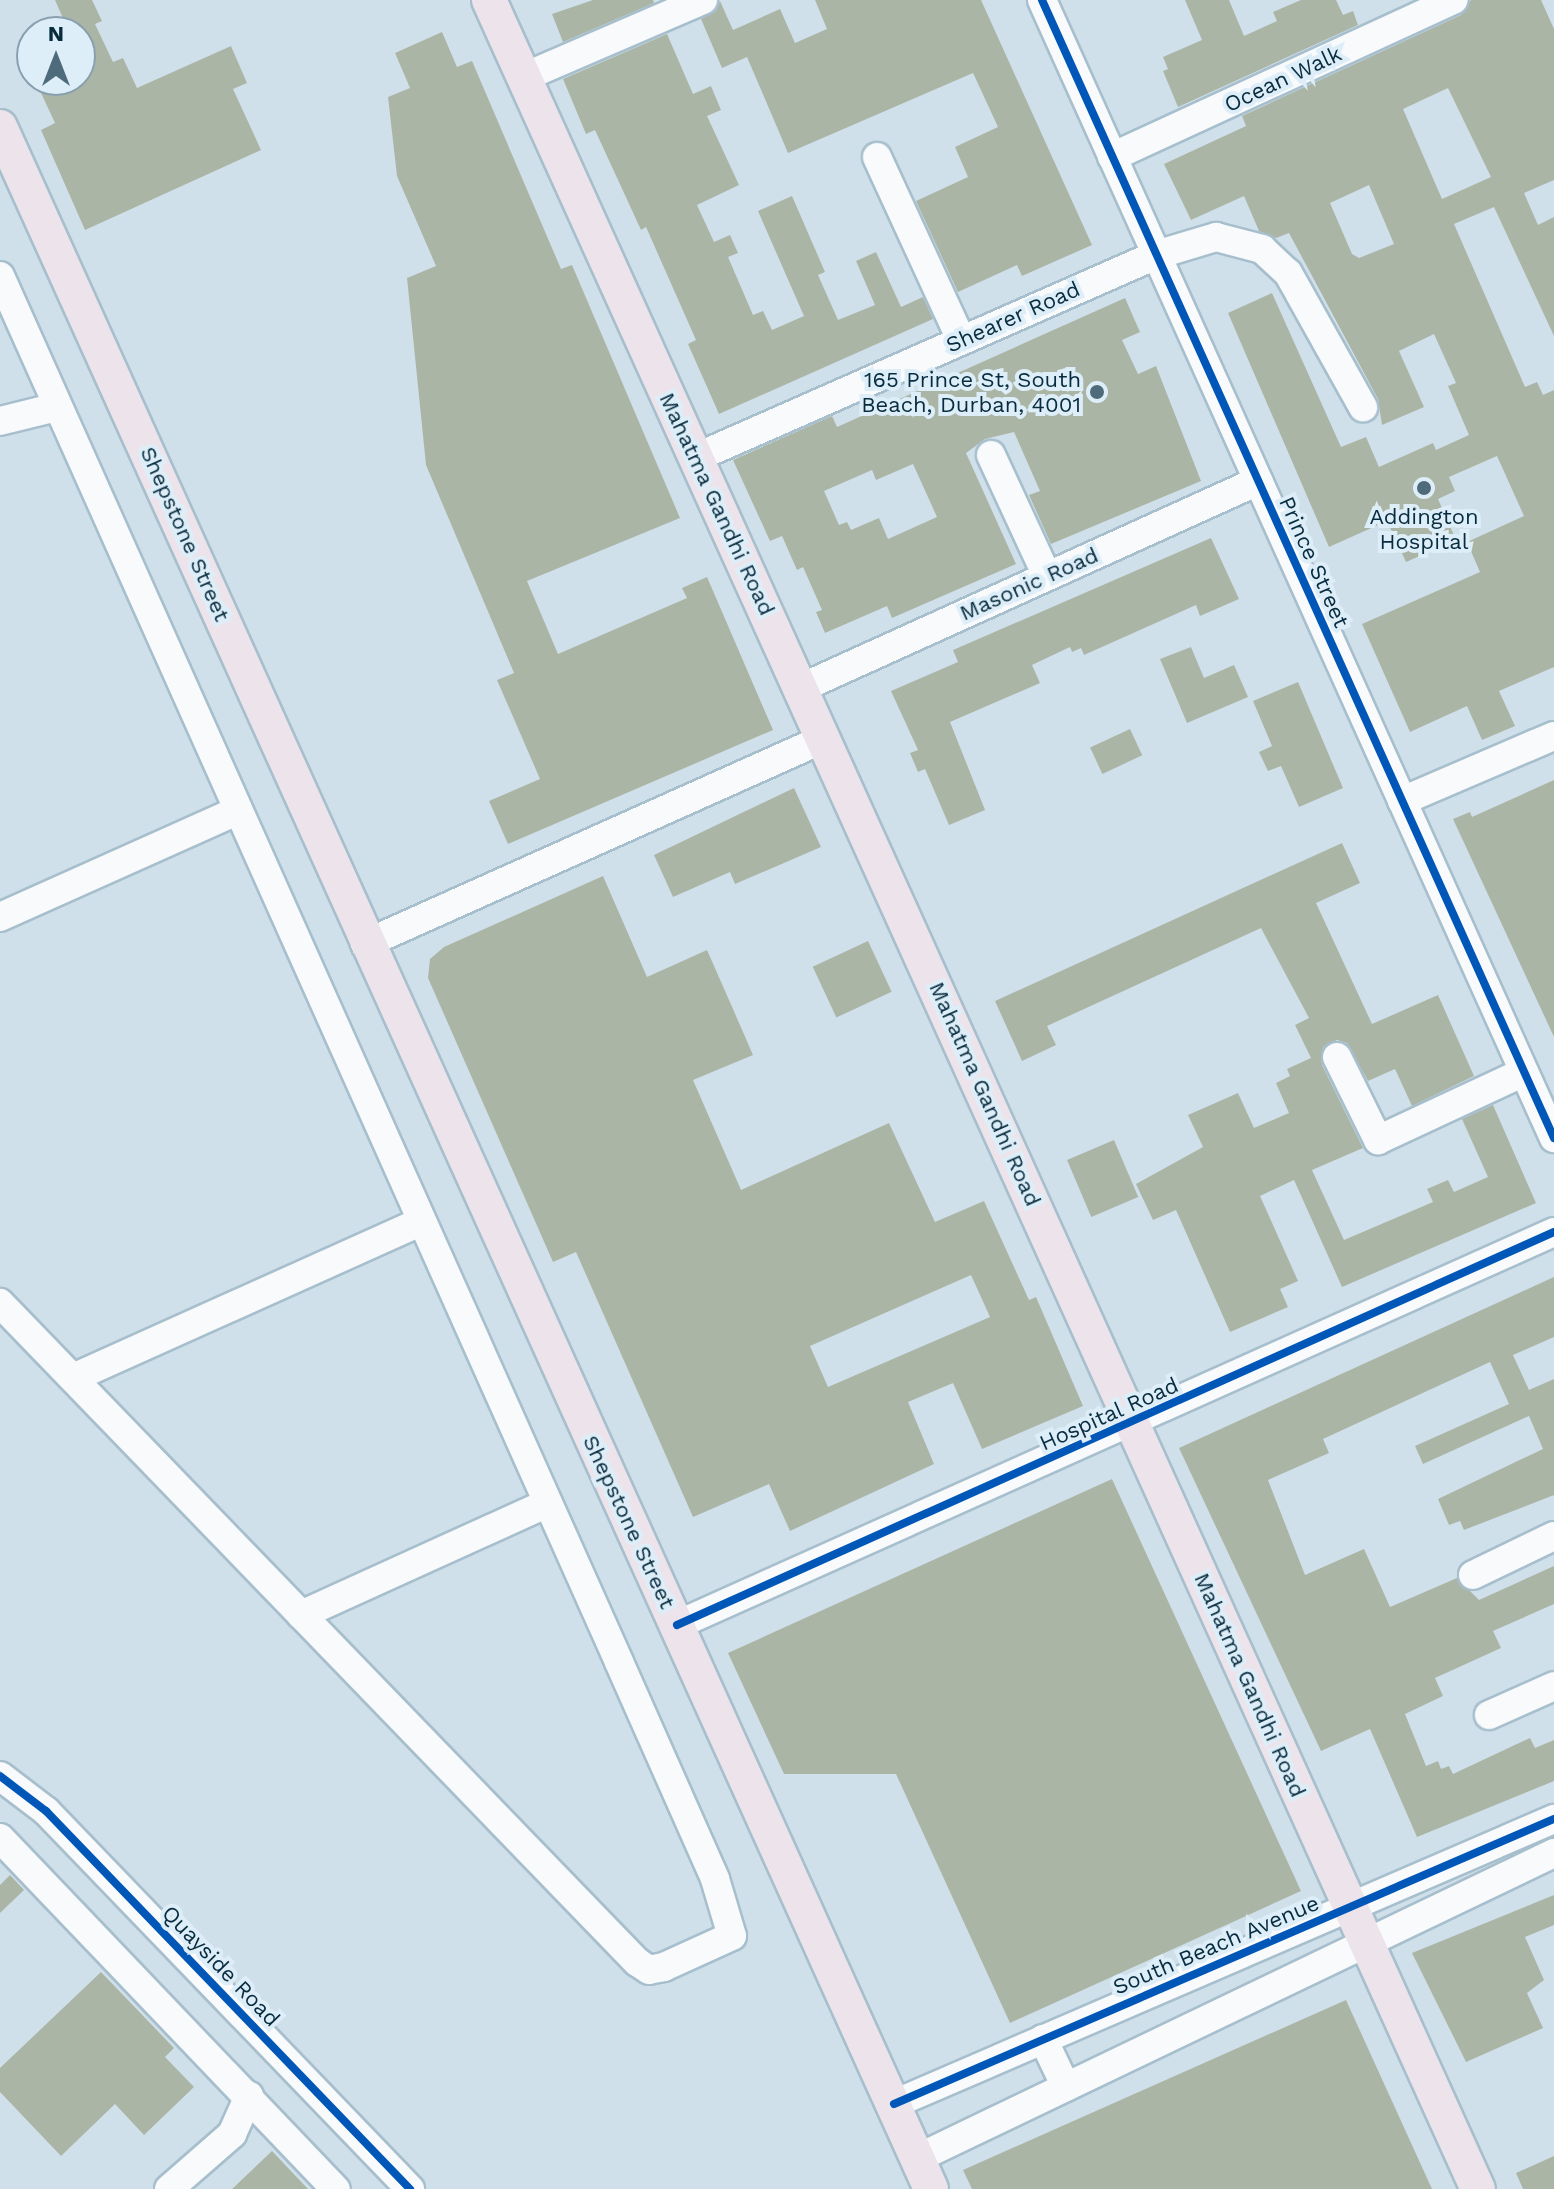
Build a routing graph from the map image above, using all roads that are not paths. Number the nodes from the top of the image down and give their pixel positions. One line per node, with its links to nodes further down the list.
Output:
1 (489, 0): 5 (main road, Mahatma Gandhi Road)
2 (703, 0): 5 (street)
3 (1042, 0): 8 (street, Prince Street)
4 (1454, 0): 8 (street, Ocean Walk)
5 (524, 77): 16 (main road, Mahatma Gandhi Road)
6 (0, 127): 25 (main road, Shepstone Street)
7 (877, 157): 11 (street)
8 (1112, 157): 9 (street, Prince Street)
9 (1156, 255): 11 (street, Shearer Road); 13 (street, Shearer Road); 17 (street, Prince Street)
10 (0, 276): 12 (street)
11 (961, 340): 16 (street, Shearer Road)
12 (57, 407): 14 (street); 23 (street)
13 (1363, 407)
14 (0, 421)
15 (991, 455): 18 (street)
16 (695, 458): 19 (main road, Mahatma Gandhi Road)
17 (1258, 481): 18 (street, Masonic Road); 22 (street, Prince Street)
18 (1047, 576): 19 (street, Masonic Road)
19 (801, 688): 21 (main road, Mahatma Gandhi Road)
20 (1554, 736): 22 (street)
21 (823, 739): 25 (street); 33 (main road, Mahatma Gandhi Road)
22 (1402, 801): 27 (street, Prince Street)
23 (237, 811): 24 (street); 29 (street)
24 (0, 917)
25 (365, 944): 38 (main road, Shepstone Street)
26 (1337, 1057): 27 (street)
27 (1524, 1072): 28 (street, Prince Street)
28 (1554, 1138)
29 (420, 1222): 32 (street); 34 (street)
30 (1554, 1232): 33 (street, Hospital Road)
31 (0, 1303): 32 (street)
32 (73, 1378): 37 (street)
33 (1133, 1423): 38 (street, Hospital Road); 45 (main road, Mahatma Gandhi Road)
34 (548, 1503): 37 (street); 37 (street)
35 (1554, 1536): 36 (street)
36 (1473, 1575)
37 (301, 1615)
38 (677, 1625): 52 (main road, Shepstone Street)
39 (1554, 1686): 40 (street)
40 (1489, 1715)
41 (0, 1776): 56 (street, Quayside Road)
42 (1554, 1819): 45 (street, South Beach Avenue)
43 (0, 1838): 51 (street)
44 (1554, 1853): 46 (street)
45 (1348, 1907): 46 (main road, Mahatma Gandhi Road); 47 (street, South Beach Avenue)
46 (1365, 1943): 48 (street); 58 (main road, Mahatma Gandhi Road)
47 (1191, 1976): 48 (street); 49 (street, South Beach Avenue)
48 (1210, 2018): 50 (street)
49 (1043, 2039): 50 (street); 52 (street, South Beach Avenue)
50 (1066, 2087): 53 (street)
51 (249, 2096): 54 (street); 55 (street)
52 (894, 2104): 53 (main road, Shepstone Street)
53 (918, 2158): 57 (main road, Shepstone Street)
54 (169, 2189)
55 (336, 2189)
56 (410, 2189)
57 (931, 2189)
58 (1478, 2189)

